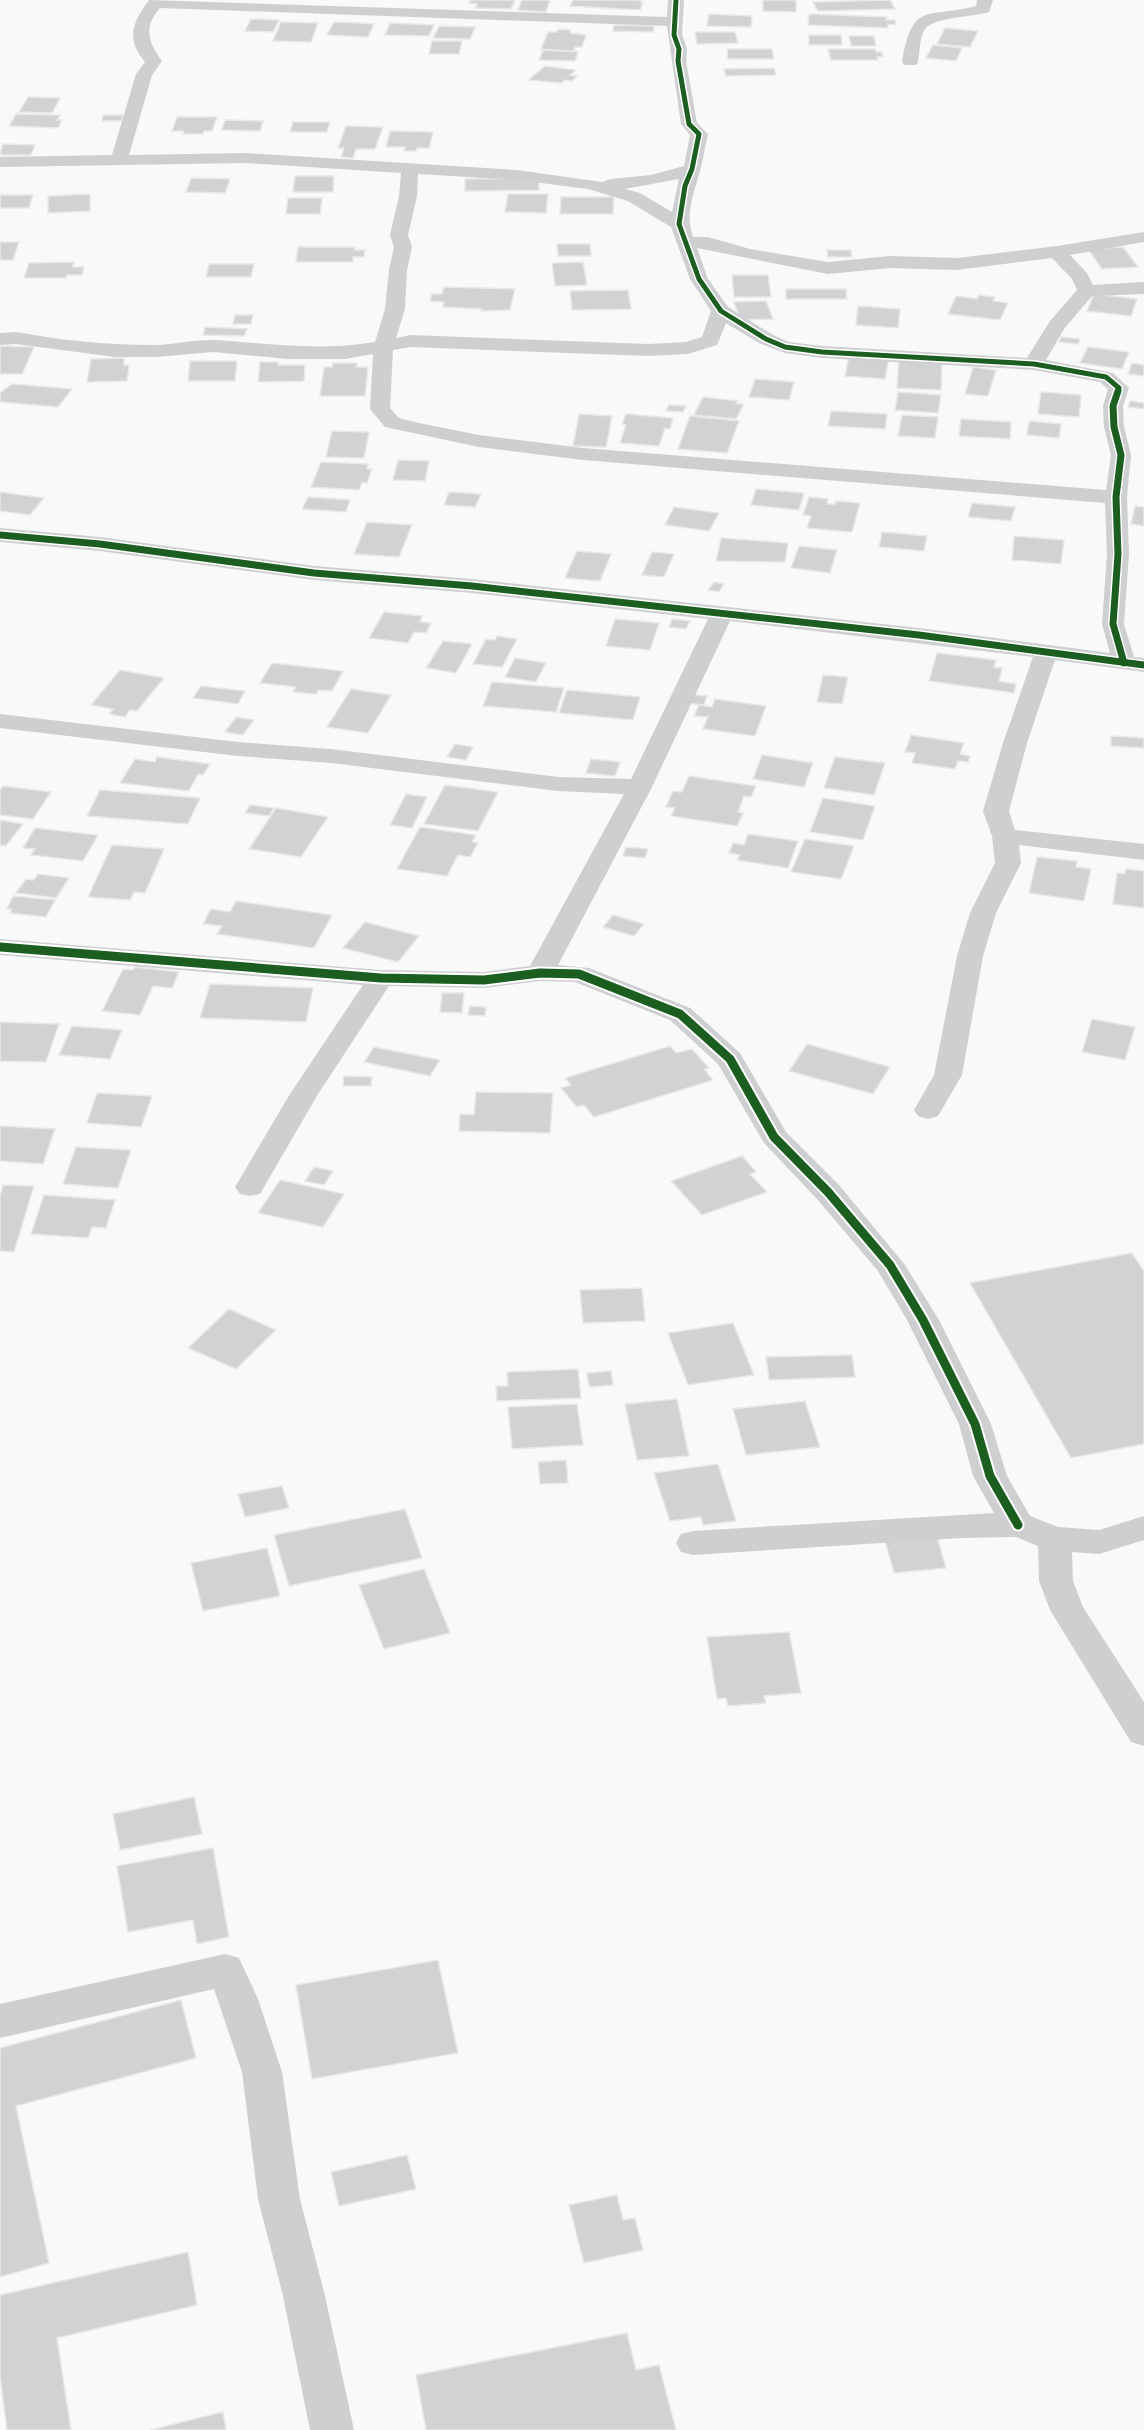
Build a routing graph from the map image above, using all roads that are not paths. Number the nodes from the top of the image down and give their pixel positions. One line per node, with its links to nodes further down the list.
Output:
1 (676, 0): 5 (street)
2 (985, 0): 6 (street)
3 (157, 2): 4 (street); 7 (street)
4 (444, 6): 5 (street)
5 (674, 22): 10 (street)
6 (910, 62)
7 (119, 160): 8 (street); 9 (street)
8 (0, 162)
9 (410, 168): 11 (street); 19 (street)
10 (692, 169): 11 (street); 12 (street)
11 (590, 184): 12 (street)
12 (682, 233): 14 (street); 17 (street)
13 (1144, 237): 14 (street)
14 (1057, 252): 16 (street)
15 (1144, 288): 16 (street)
16 (1087, 291): 20 (street)
17 (721, 311): 19 (street); 20 (street)
18 (0, 339): 19 (street)
19 (383, 347): 21 (street)
20 (1034, 364): 21 (street)
21 (1116, 497): 25 (street)
22 (0, 535): 23 (street)
23 (722, 614): 24 (street); 27 (street)
24 (1047, 651): 25 (street); 28 (street)
25 (1134, 664)
26 (0, 722): 27 (street)
27 (640, 787): 31 (street)
28 (1005, 836): 29 (street); 33 (street)
29 (1144, 852)
30 (1, 949): 32 (street)
31 (540, 973): 32 (street); 35 (street)
32 (381, 978): 34 (street)
33 (928, 1110)
34 (250, 1187)
35 (1018, 1525): 37 (street); 38 (street)
36 (1144, 1528): 37 (street)
37 (1055, 1539): 39 (street)
38 (693, 1543)
39 (1144, 1732)
40 (0, 2021): 41 (street)
41 (332, 2430)

